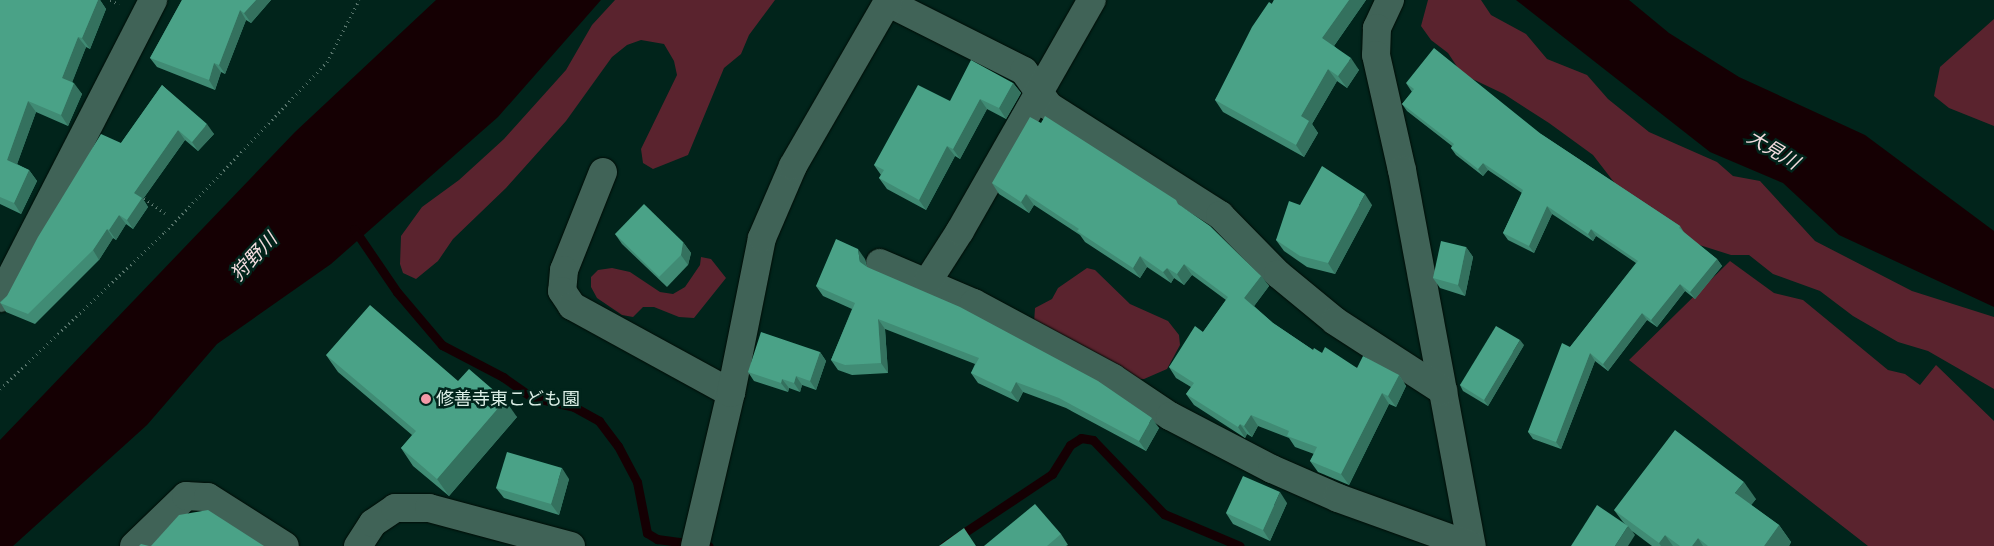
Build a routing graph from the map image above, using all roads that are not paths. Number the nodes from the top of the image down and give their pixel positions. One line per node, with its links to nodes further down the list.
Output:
1 (152, 0): 9 (street)
2 (1092, 0): 5 (street)
3 (1390, 0): 10 (street)
4 (888, 1): 5 (street); 11 (street)
5 (1039, 90): 8 (street); 10 (street)
6 (604, 172): 11 (street)
7 (880, 263): 8 (street)
8 (928, 281): 17 (street)
9 (0, 298)
10 (1443, 391): 17 (street)
11 (731, 393): 16 (street)
12 (134, 546): 13 (street)
13 (285, 546)
14 (358, 546): 15 (street)
15 (571, 546)
16 (695, 546)
17 (1472, 546)

